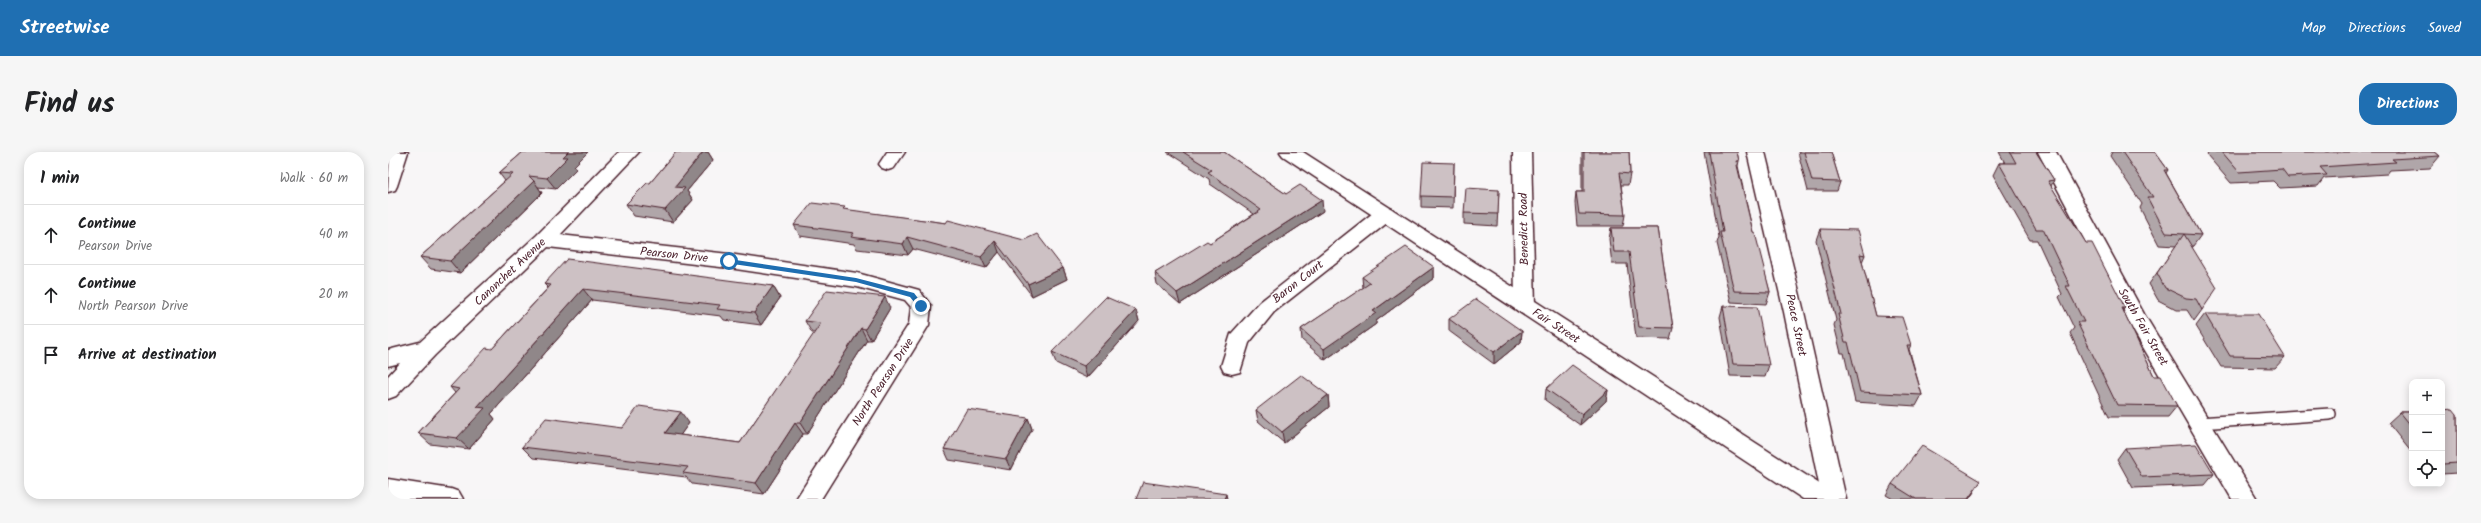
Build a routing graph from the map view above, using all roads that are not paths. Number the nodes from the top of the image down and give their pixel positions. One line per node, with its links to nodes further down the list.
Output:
1 (399, 152): 7 (street)
2 (630, 152): 9 (street, Canonchet Avenue)
3 (1290, 152): 8 (street, Fair Street)
4 (1522, 152): 11 (street, Benedict Road)
5 (1756, 152): 22 (street, Peace Street)
6 (2047, 152): 17 (street, South Fair Street)
7 (388, 186)
8 (1385, 214): 11 (street, Fair Street); 14 (street, Baron Court)
9 (544, 240): 10 (street, Pearson Drive); 12 (street, Canonchet Avenue)
10 (874, 284): 20 (street, North Pearson Drive)
11 (1525, 306): 21 (street, Fair Street)
12 (427, 349): 13 (street); 15 (street, Canonchet Avenue)
13 (388, 358)
14 (1232, 366)
15 (388, 390)
16 (2330, 414): 17 (lane)
17 (2199, 423): 23 (street, South Fair Street)
18 (388, 489): 19 (street)
19 (451, 499)
20 (808, 499)
21 (1823, 499)
22 (1834, 499)
23 (2245, 499)

